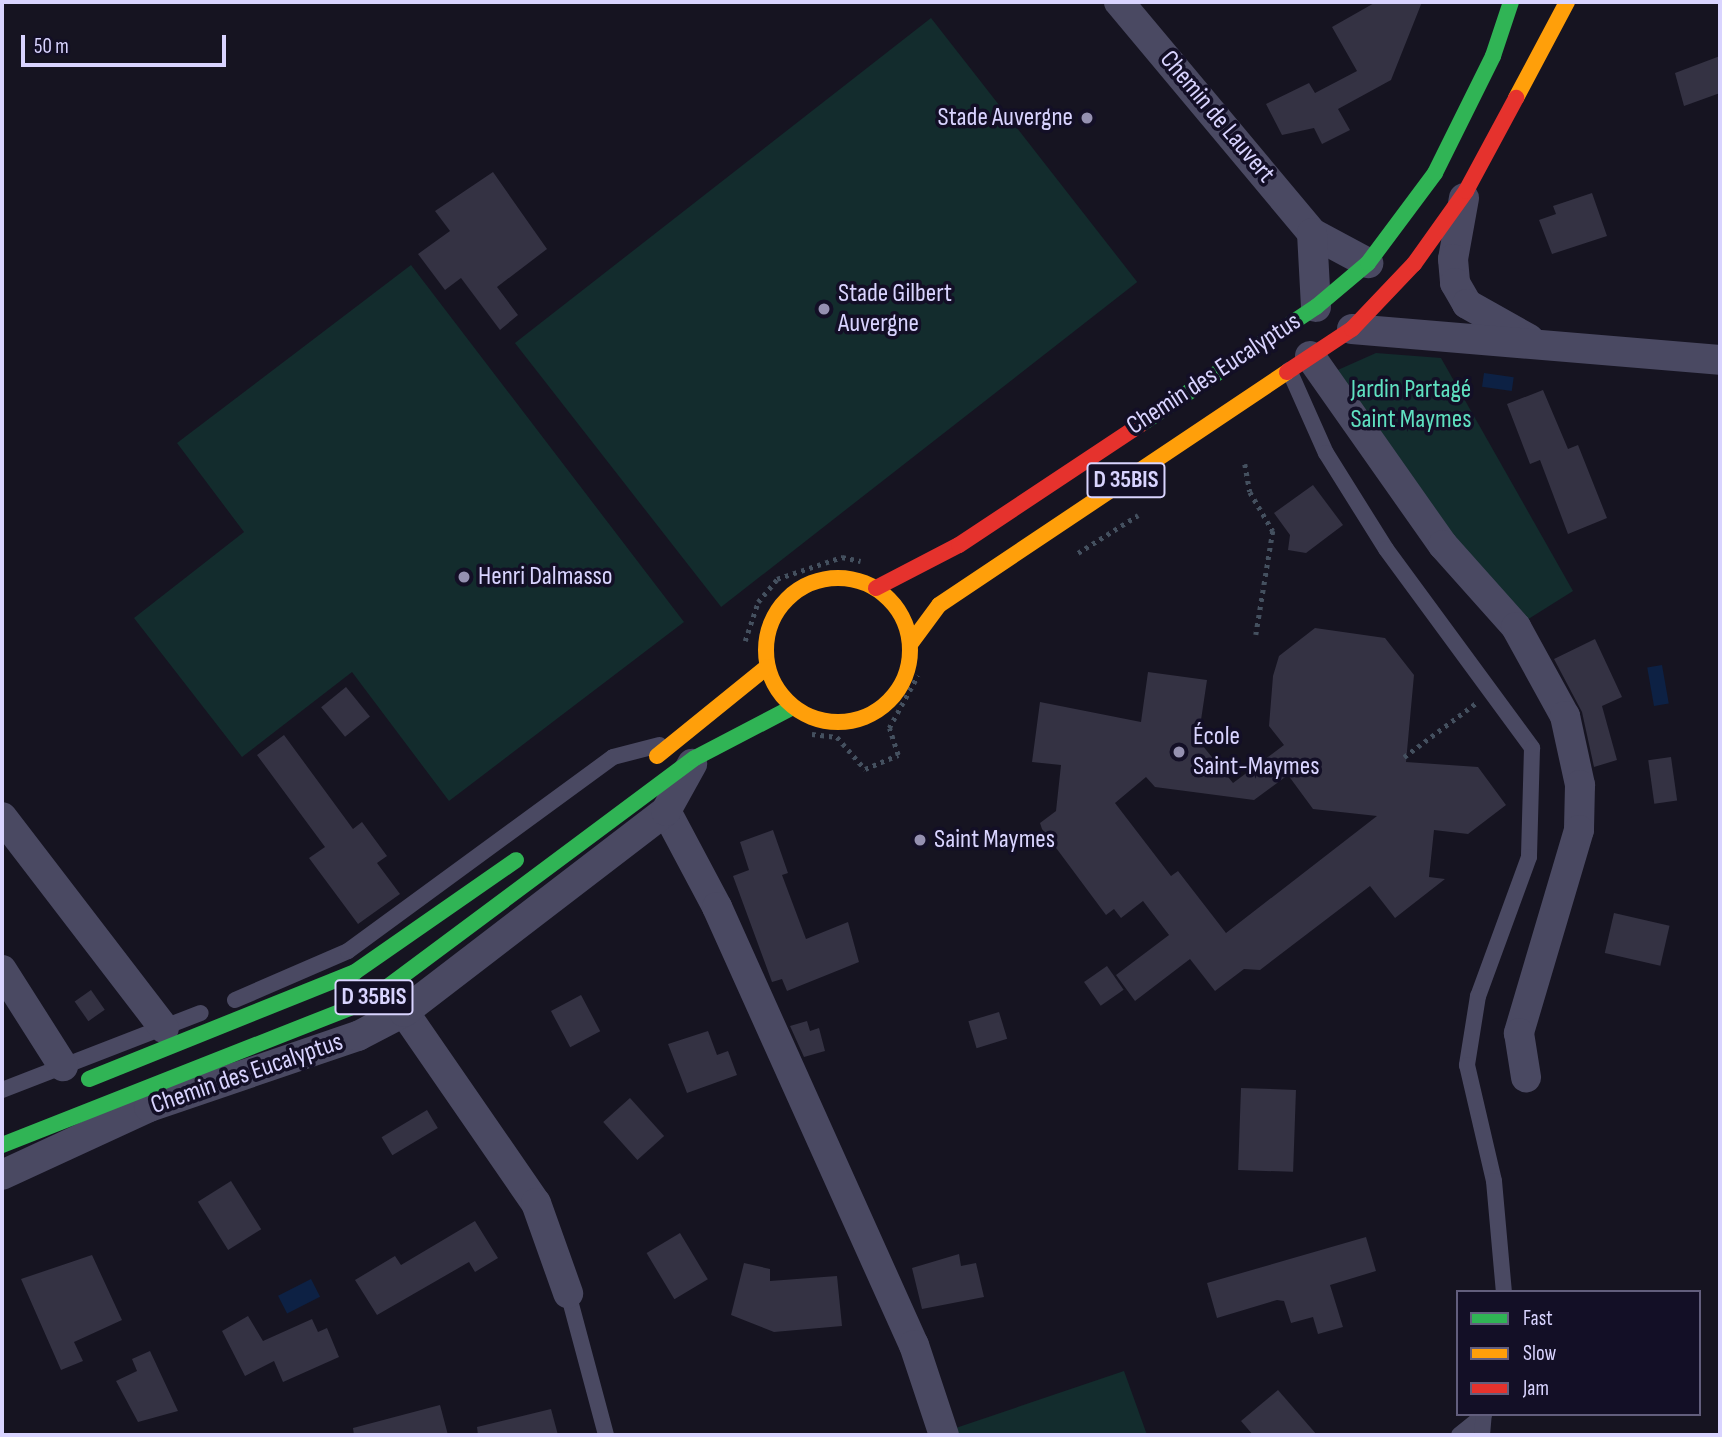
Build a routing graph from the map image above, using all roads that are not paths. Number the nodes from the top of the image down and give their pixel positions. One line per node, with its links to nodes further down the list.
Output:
1 (1119, 2): 5 (street, Chemin de Lauvert)
2 (1511, 2): 6 (main road, D 35BIS)
3 (1567, 2): 4 (main road, D 35BIS)
4 (1466, 191): 8 (main road, D 35BIS); 9 (street)
5 (1312, 233): 6 (street, Chemin de Lauvert); 7 (street)
6 (1368, 263): 7 (main road, Chemin des Eucalyptus / D 35BIS)
7 (1316, 307): 12 (main road, Chemin des Eucalyptus / D 35BIS)
8 (1352, 329): 9 (street); 11 (main road, Chemin des Eucalyptus / D 35BIS)
9 (1555, 349): 10 (street)
10 (1720, 360)
11 (1299, 363): 13 (main road, Chemin des Eucalyptus / D 35BIS); 24 (street); 29 (lane)
12 (876, 588): 13 (main road); 14 (main road)
13 (911, 643): 15 (main road)
14 (767, 667): 15 (main road); 16 (main road, Chemin des Eucalyptus / D 35BIS)
15 (793, 707): 16 (main road, Chemin des Eucalyptus / D 35BIS)
16 (688, 748): 17 (main road, Chemin des Eucalyptus / D 35BIS); 18 (street, Chemin des Eucalyptus); 23 (lane, Chemin des Eucalyptus); 27 (main road, Chemin des Eucalyptus / D 35BIS)
17 (638, 770)
18 (666, 811): 22 (street, Chemin des Eucalyptus); 34 (street)
19 (2, 817): 23 (street)
20 (530, 849): 25 (main road, Chemin des Eucalyptus / D 35BIS)
21 (2, 970): 25 (street)
22 (404, 1012): 28 (street, Chemin des Eucalyptus); 30 (street)
23 (164, 1028): 25 (lane, Chemin des Eucalyptus)
24 (1526, 1077)
25 (64, 1078): 26 (lane, Chemin des Eucalyptus)
26 (2, 1090)
27 (2, 1145)
28 (2, 1175)
29 (1504, 1290)
30 (568, 1293): 33 (lane)
31 (1483, 1416): 35 (lane)
32 (1484, 1416): 36 (lane)
33 (606, 1435)
34 (944, 1435)
35 (1459, 1435)
36 (1482, 1435)

